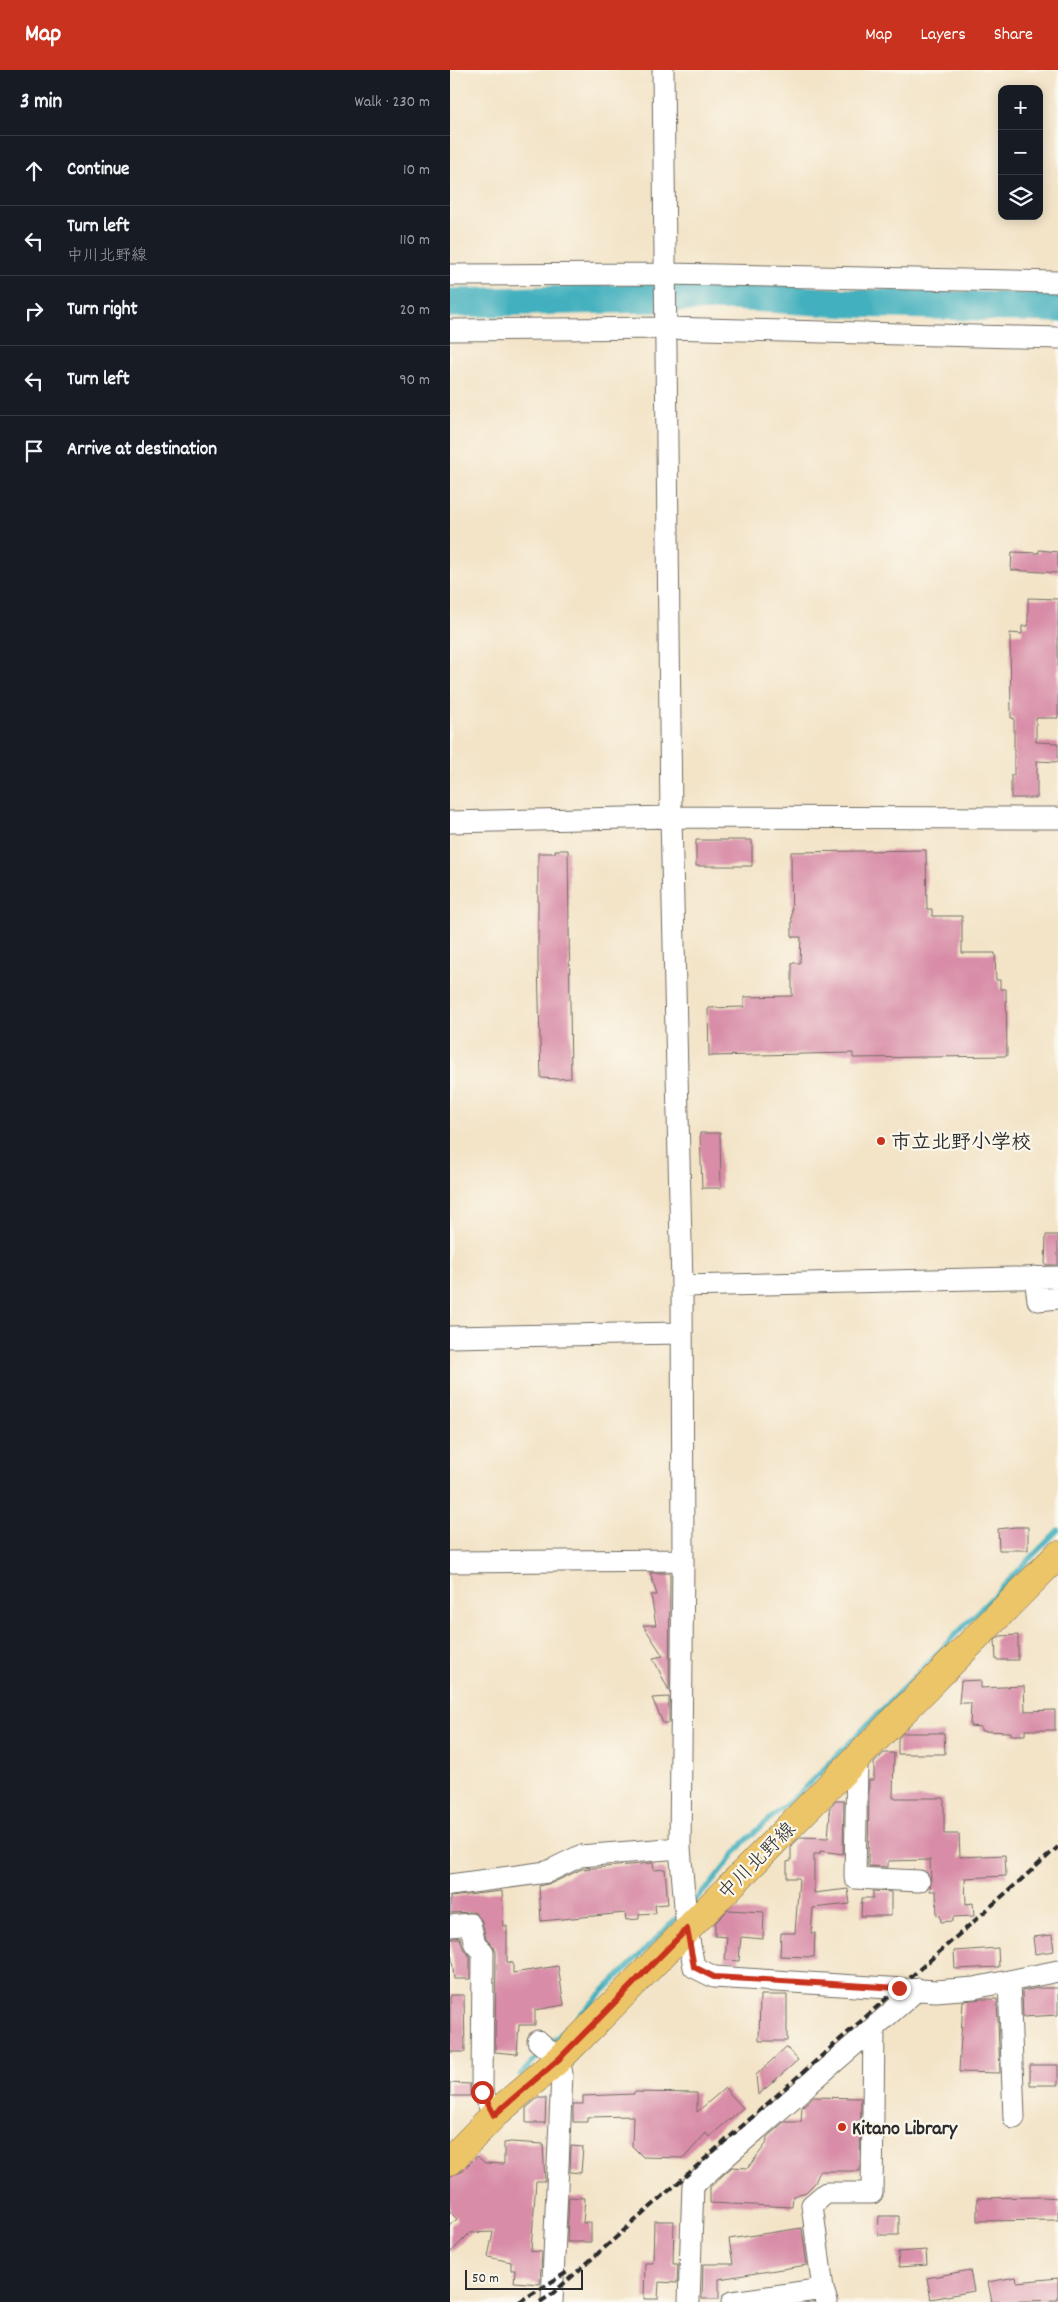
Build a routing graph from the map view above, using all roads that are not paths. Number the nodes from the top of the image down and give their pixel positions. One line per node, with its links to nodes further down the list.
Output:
1 (662, 70): 3 (street)
2 (450, 275): 3 (street)
3 (666, 277): 4 (street); 5 (street)
4 (1058, 282)
5 (666, 325): 6 (street); 7 (street); 8 (street)
6 (450, 330)
7 (1058, 338)
8 (670, 817): 9 (street); 10 (street); 13 (street)
9 (1058, 818)
10 (450, 822)
11 (1058, 1277): 12 (street)
12 (1035, 1278): 13 (street); 14 (street)
13 (682, 1286): 15 (street)
14 (1058, 1298)
15 (682, 1333): 16 (street); 18 (street)
16 (450, 1337)
17 (1058, 1555): 20 (main road, 中川北野線)
18 (683, 1560): 19 (street); 21 (street)
19 (450, 1562)
20 (857, 1758): 22 (street); 24 (main road, 中川北野線)
21 (680, 1848): 23 (street); 24 (street)
22 (919, 1882)
23 (450, 1885)
24 (686, 1915): 28 (street); 30 (main road, 中川北野線)
25 (450, 1926): 31 (street)
26 (1058, 1971): 27 (street)
27 (1009, 1981): 28 (street); 32 (street)
28 (918, 1989): 29 (street)
29 (874, 2029): 34 (street); 37 (street)
30 (550, 2051): 31 (main road, 中川北野線); 36 (street)
31 (494, 2115): 33 (main road, 中川北野線)
32 (1014, 2118)
33 (450, 2161)
34 (825, 2296): 35 (street)
35 (741, 2301)
36 (552, 2302)
37 (689, 2302)

